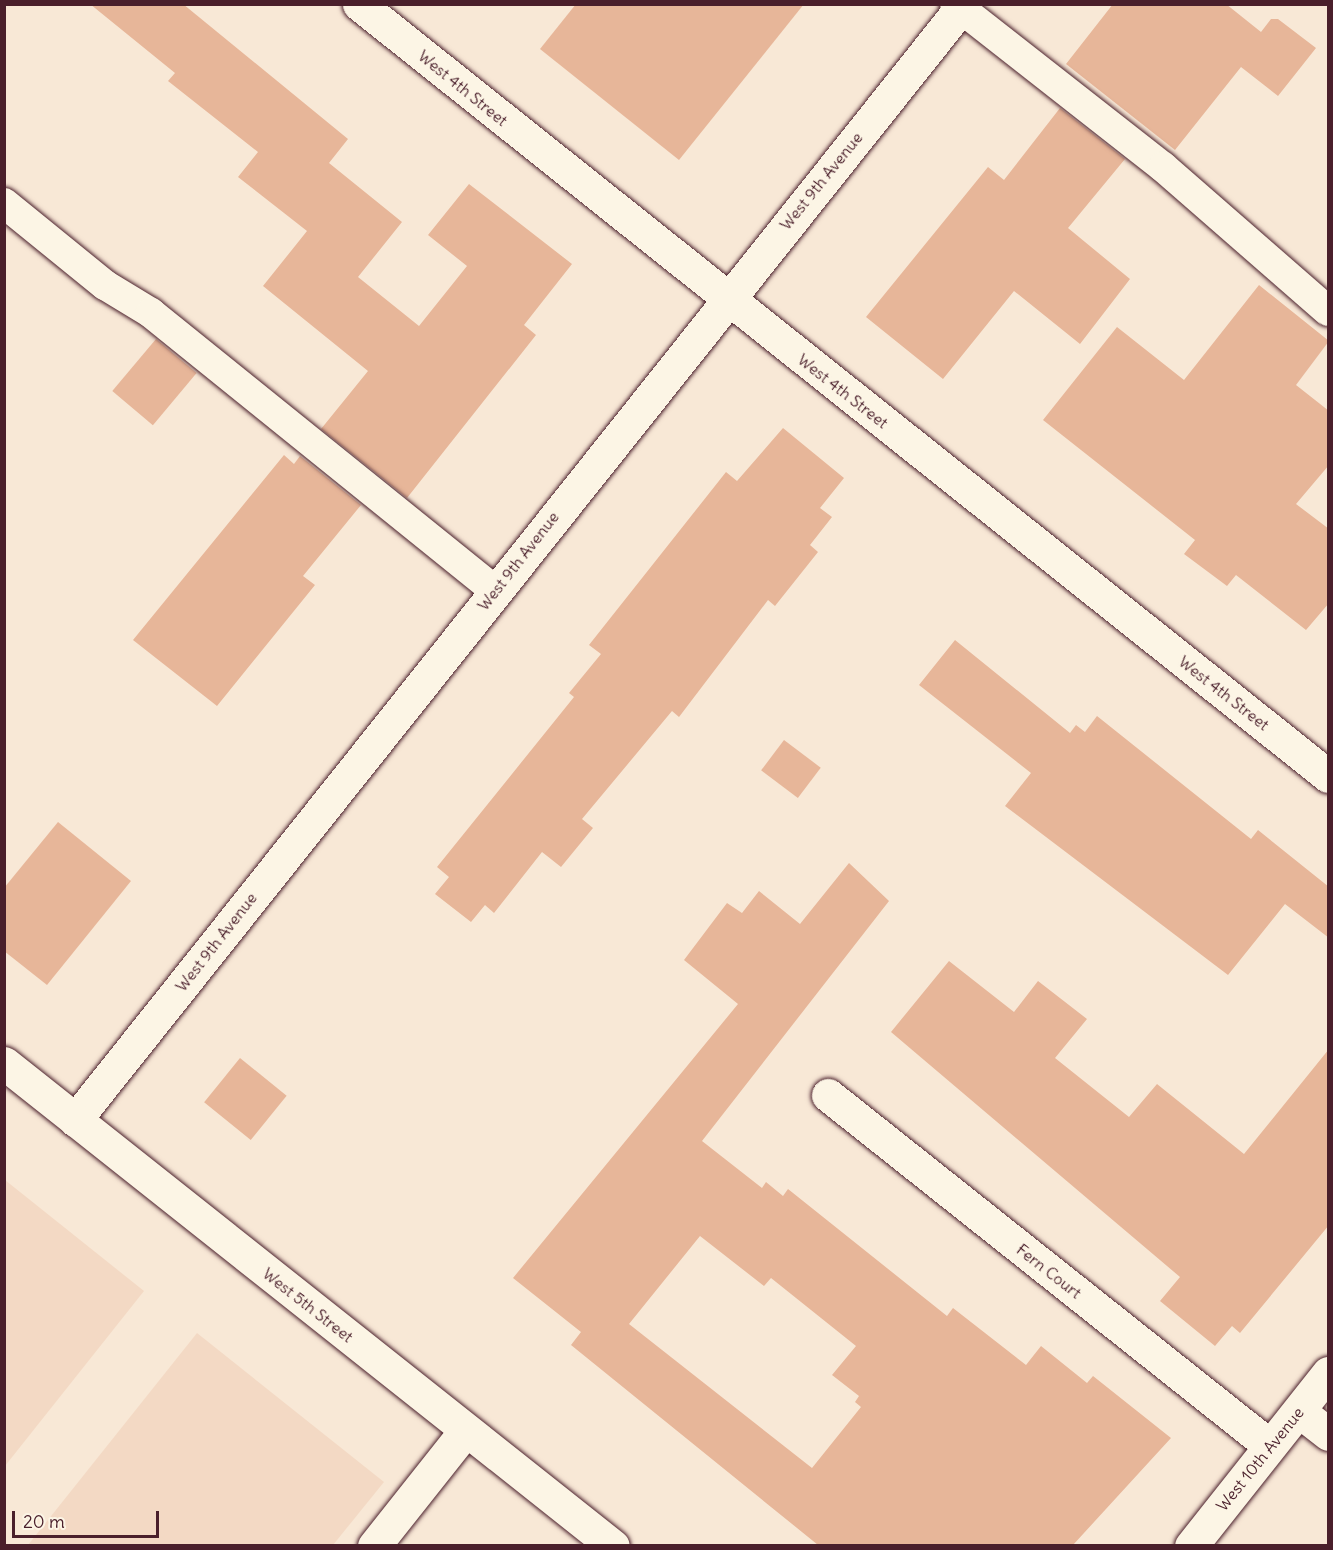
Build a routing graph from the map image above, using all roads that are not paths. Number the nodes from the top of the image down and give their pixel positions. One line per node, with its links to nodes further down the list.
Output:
1 (358, 4): 4 (street, West 4th Street)
2 (960, 6): 4 (street, West 9th Avenue); 5 (lane)
3 (4, 203): 6 (lane)
4 (727, 298): 6 (street, West 9th Avenue); 7 (street, West 4th Street)
5 (1329, 310)
6 (495, 591): 10 (street, West 9th Avenue)
7 (1329, 776)
8 (4, 1063): 10 (street, West 5th Street)
9 (828, 1095): 15 (street, Fern Court)
10 (75, 1120): 13 (street, West 5th Street)
11 (1329, 1373): 12 (street, West 10th Avenue)
12 (1299, 1411): 14 (street); 15 (street, West 10th Avenue)
13 (466, 1430): 16 (street); 17 (street, West 5th Street)
14 (1329, 1434)
15 (1270, 1446): 18 (street, West 10th Avenue)
16 (374, 1545)
17 (613, 1545)
18 (1191, 1545)

